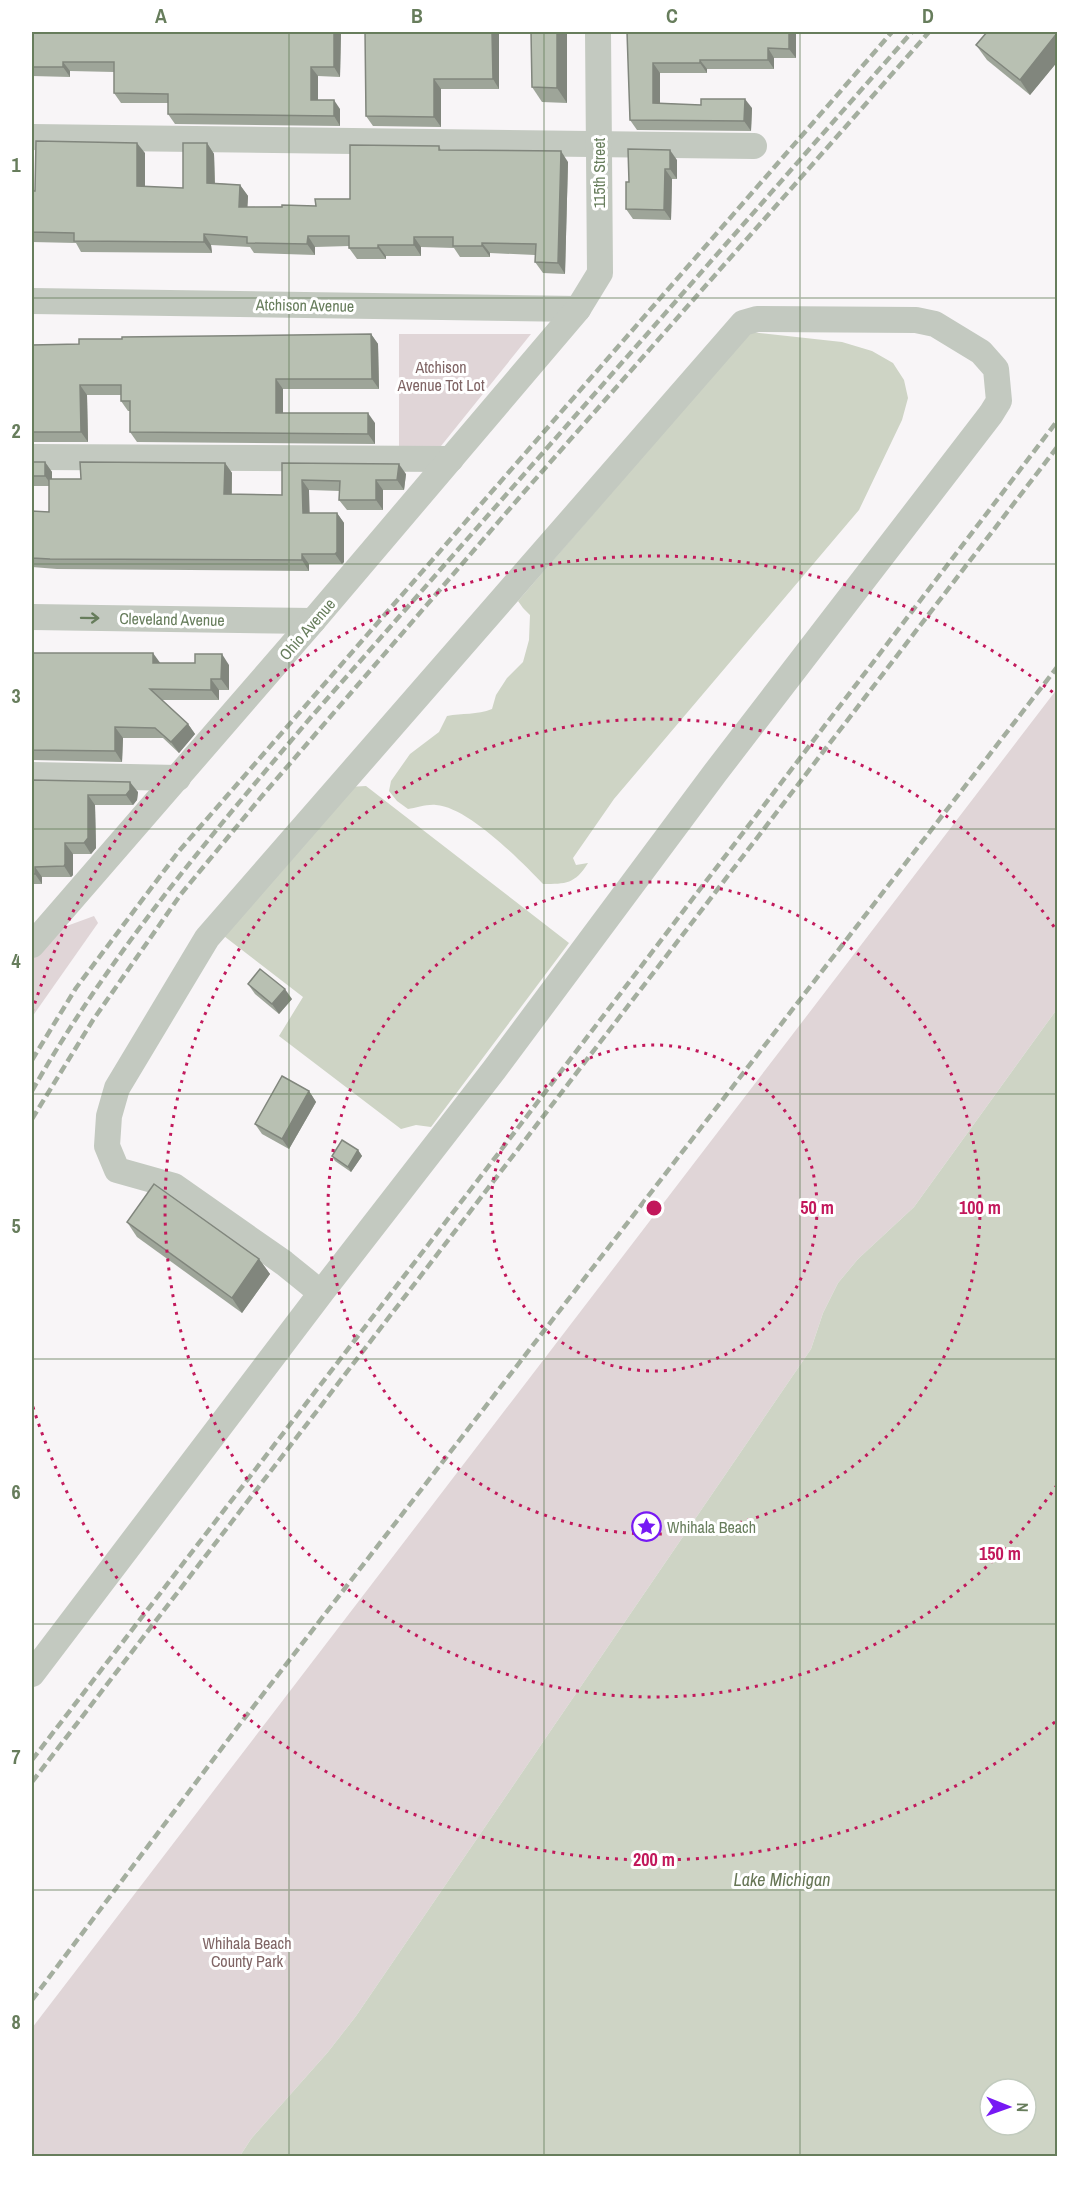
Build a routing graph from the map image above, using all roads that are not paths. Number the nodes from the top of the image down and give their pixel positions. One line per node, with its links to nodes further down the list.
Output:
1 (598, 32): 3 (street, 115th Street)
2 (32, 137): 3 (street)
3 (599, 144): 4 (street); 6 (street, 115th Street)
4 (754, 146)
5 (32, 300): 6 (street, Atchison Avenue)
6 (578, 309): 8 (street, Ohio Avenue)
7 (32, 458): 8 (street)
8 (451, 459): 10 (street, Ohio Avenue)
9 (32, 617): 10 (street, Cleveland Avenue, one-way to 10)
10 (313, 621): 12 (street, Ohio Avenue)
11 (32, 775): 12 (street)
12 (178, 778): 13 (street, Ohio Avenue)
13 (35, 936)
14 (321, 1293): 14 (street); 15 (street)
15 (32, 1674)

